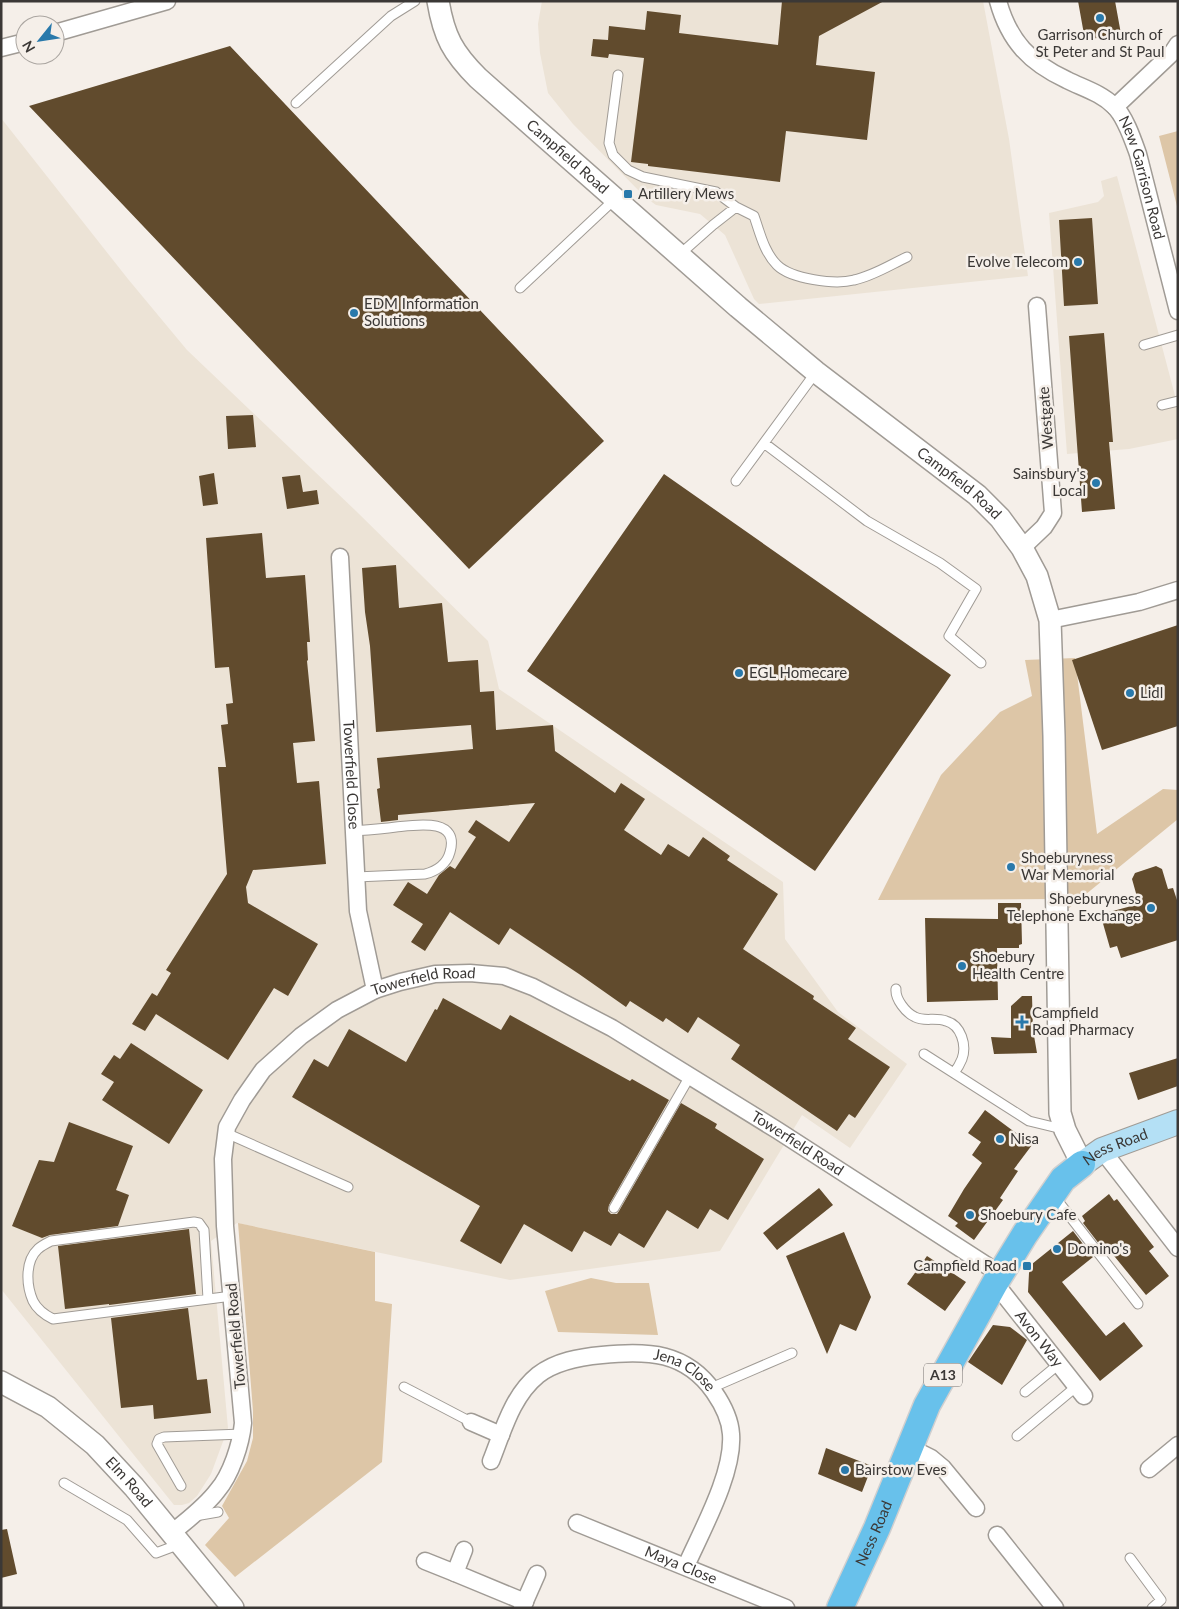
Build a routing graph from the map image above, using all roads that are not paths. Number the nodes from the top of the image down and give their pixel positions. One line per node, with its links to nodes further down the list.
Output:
1 (167, 1): 5 (street)
2 (415, 1): 10 (lane)
3 (438, 1): 12 (street, Campfield Road)
4 (998, 1): 11 (street)
5 (65, 30)
6 (15, 44): 8 (street)
7 (1178, 44): 11 (street)
8 (1, 48)
9 (618, 75): 13 (lane)
10 (296, 103)
11 (1115, 107): 18 (street, New Garrison Road)
12 (616, 199): 14 (street, Campfield Road); 16 (lane)
13 (736, 207): 14 (lane); 15 (lane)
14 (679, 256): 21 (street, Campfield Road)
15 (907, 257)
16 (520, 288)
17 (1037, 306): 26 (street, Westgate)
18 (1178, 311)
19 (1178, 335): 20 (lane)
20 (1144, 345)
21 (816, 372): 24 (lane); 26 (street, Campfield Road)
22 (1178, 401): 23 (lane)
23 (1162, 405)
24 (764, 443): 25 (lane); 30 (lane)
25 (736, 481)
26 (1022, 548): 29 (street, Campfield Road)
27 (340, 556): 31 (street, Towerfield Close)
28 (1178, 590): 29 (street)
29 (1050, 620): 39 (street, Campfield Road)
30 (981, 663)
31 (353, 831): 32 (street, Towerfield Close); 32 (lane)
32 (356, 877): 33 (street, Towerfield Close)
33 (375, 990): 37 (street, Towerfield Road); 40 (street, Towerfield Road)
34 (896, 990): 36 (lane)
35 (924, 1054): 36 (lane)
36 (954, 1073): 39 (lane)
37 (690, 1076): 44 (lane); 46 (street, Towerfield Road)
38 (1178, 1122): 41 (main road, Ness Road)
39 (1065, 1130): 41 (street, Campfield Road)
40 (226, 1133): 42 (lane); 47 (street, Towerfield Road)
41 (1092, 1157): 43 (main road, Ness Road / A13); 45 (street)
42 (348, 1187)
43 (1053, 1194): 46 (main road, Ness Road / A13); 49 (lane)
44 (614, 1208)
45 (1178, 1248)
46 (998, 1279): 51 (street, Avon Way); 62 (main road, Ness Road / A13)
47 (232, 1296): 48 (lane); 58 (street, Towerfield Road)
48 (208, 1299): 48 (lane)
49 (1138, 1304)
50 (792, 1354): 54 (lane)
51 (1059, 1364): 55 (street, Avon Way); 56 (lane)
52 (1, 1382): 72 (street, Elm Road)
53 (404, 1387): 57 (lane)
54 (712, 1388): 59 (street, Jena Close); 76 (street, Jena Close)
55 (1081, 1391): 60 (lane)
56 (1025, 1392)
57 (471, 1422): 59 (street)
58 (242, 1434): 66 (lane); 69 (street, Towerfield Road)
59 (502, 1435): 63 (street, Jena Close)
60 (1016, 1436)
61 (1178, 1445): 64 (street)
62 (909, 1447): 67 (street); 82 (main road, Ness Road / A13)
63 (491, 1461)
64 (1149, 1469)
65 (64, 1483): 72 (lane)
66 (181, 1486)
67 (976, 1508)
68 (218, 1512): 69 (lane, Towerfield Road)
69 (192, 1517): 72 (street, Towerfield Road)
70 (577, 1523): 76 (street, Maya Close)
71 (997, 1535): 83 (street)
72 (176, 1539): 80 (street, Elm Road)
73 (464, 1550): 77 (street)
74 (1130, 1558): 84 (lane)
75 (425, 1561): 77 (street)
76 (686, 1566): 81 (street, Maya Close)
77 (455, 1573): 79 (street)
78 (536, 1574): 79 (street)
79 (524, 1605)
80 (233, 1608)
81 (786, 1608)
82 (840, 1608)
83 (1055, 1608)
84 (1152, 1608)

